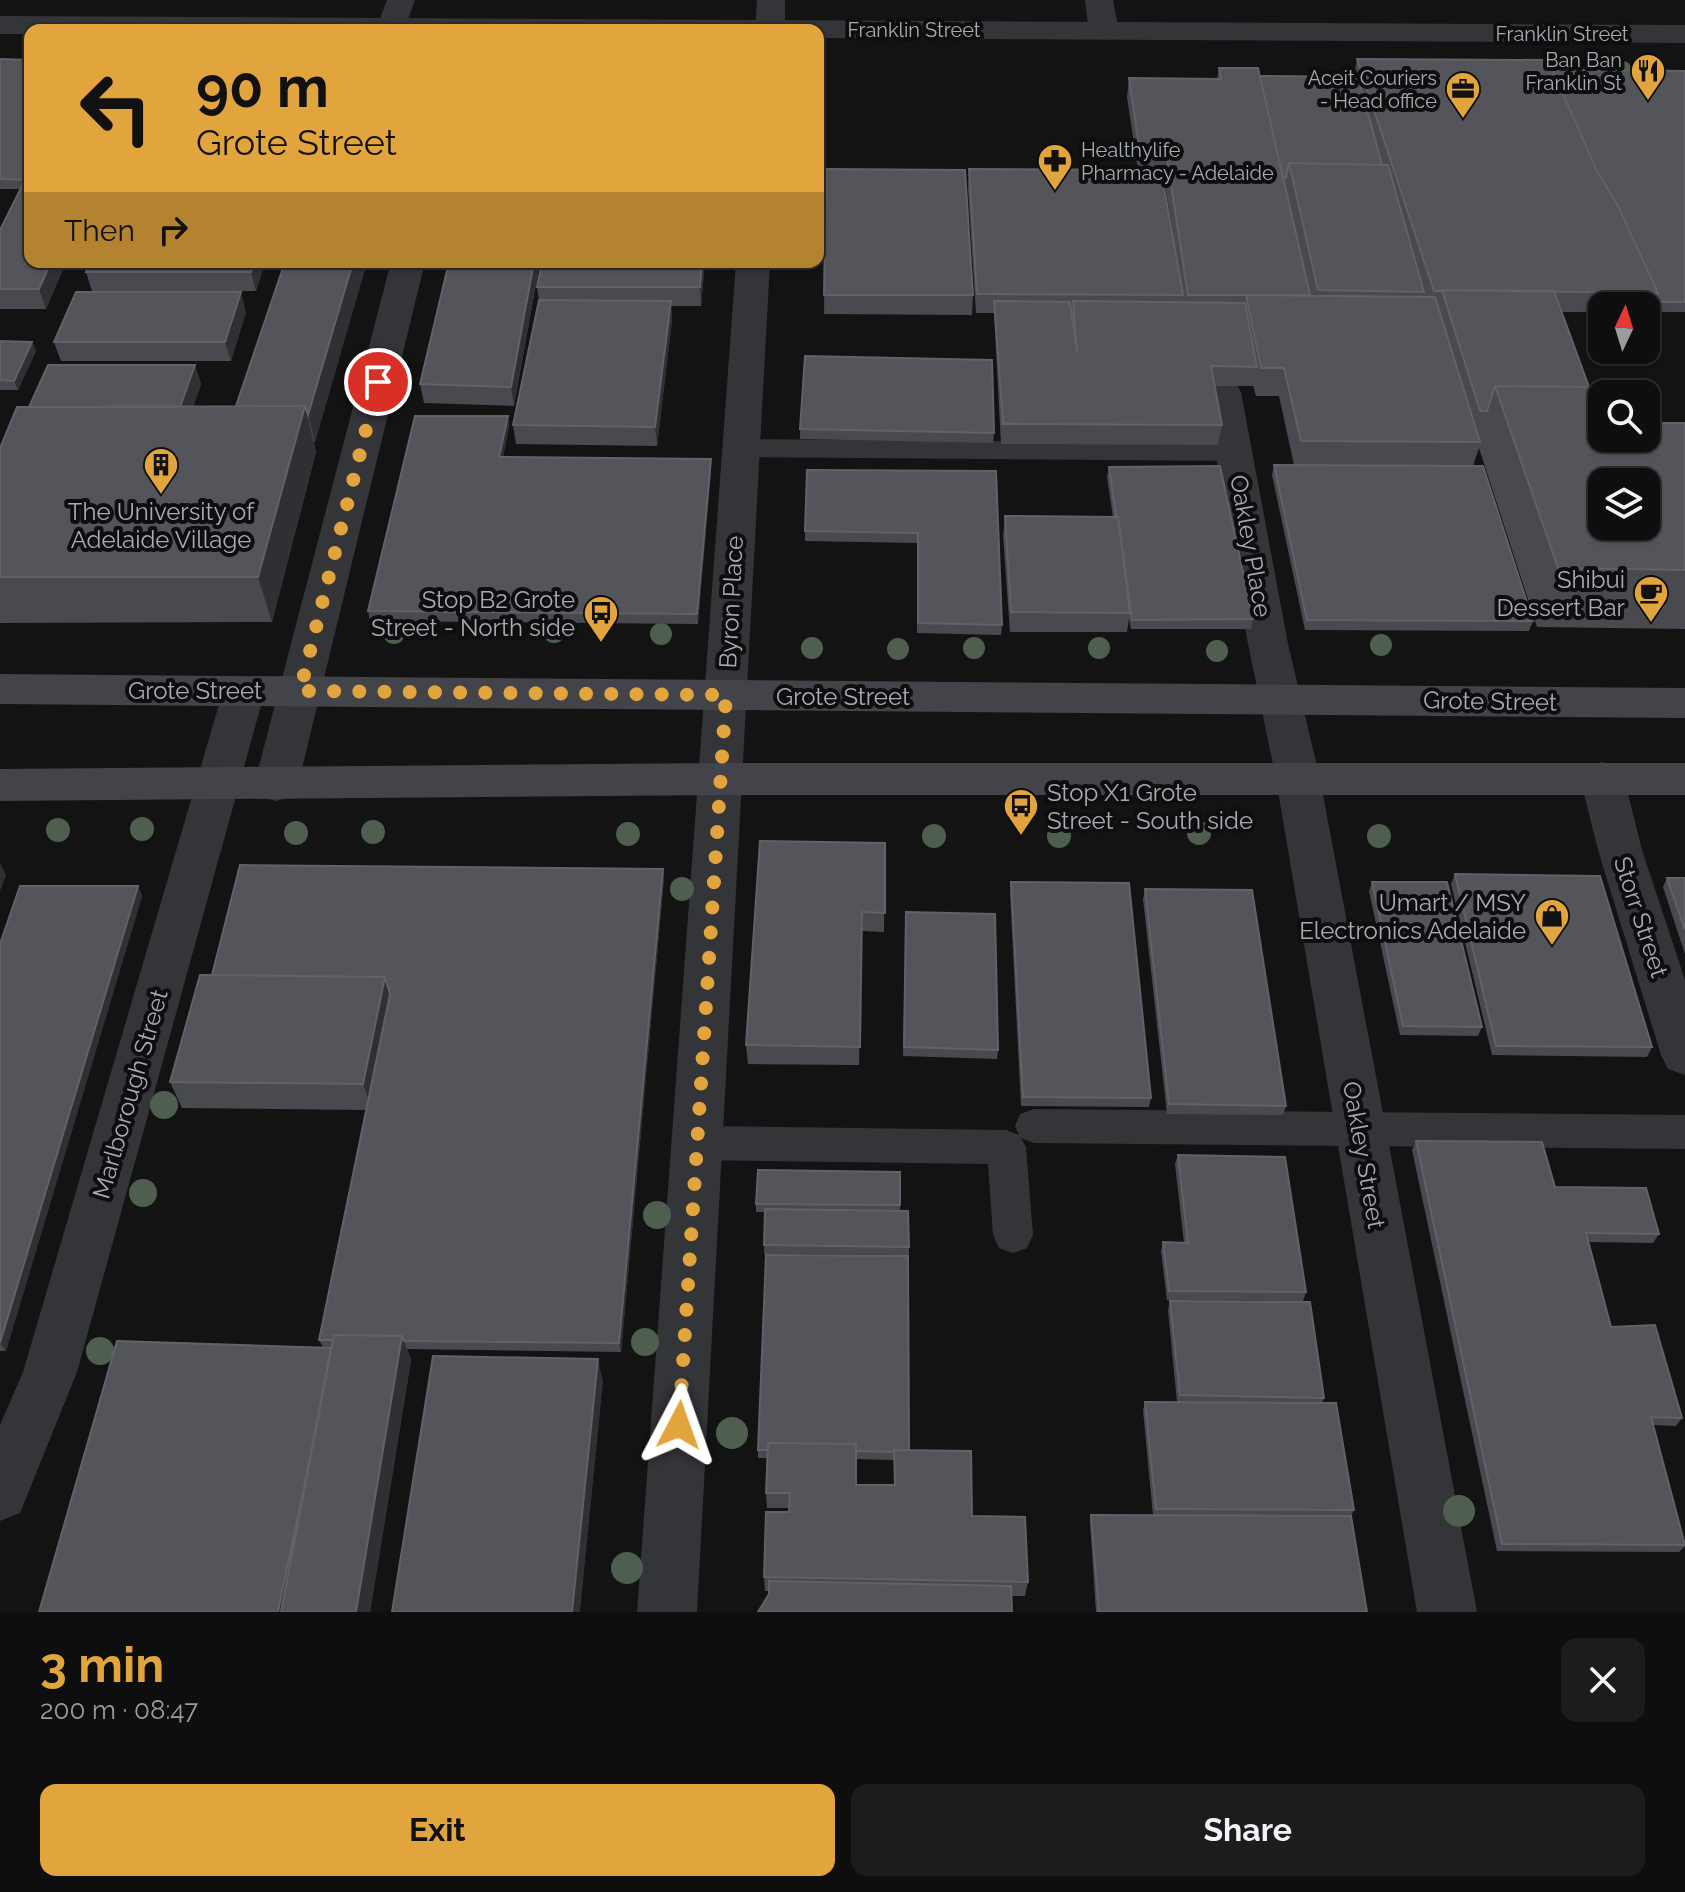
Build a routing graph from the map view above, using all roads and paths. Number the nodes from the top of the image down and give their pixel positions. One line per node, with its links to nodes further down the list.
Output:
1 (771, 0): 7 (street)
2 (1099, 0): 10 (street)
3 (397, 14): 5 (street, Franklin Street); 6 (street, Franklin Street)
4 (24, 24): 8 (street, Franklin Street)
5 (36, 24)
6 (444, 24)
7 (770, 24)
8 (0, 25)
9 (824, 30): 10 (street, Franklin Street)
10 (1104, 31): 11 (street, Franklin Street)
11 (1685, 34)
12 (406, 268): 19 (street)
13 (753, 268): 15 (street, Byron Place)
14 (1223, 392): 16 (street, Oakley Place)
15 (739, 448): 16 (lane); 20 (street, Byron Place)
16 (1235, 452): 21 (street, Oakley Place)
17 (0, 689): 18 (main road, Grote Street)
18 (244, 691): 19 (main road, Grote Street); 28 (street, Marlborough Street)
19 (300, 691): 20 (main road, Grote Street); 29 (street)
20 (726, 695): 21 (main road, Grote Street); 24 (street, Byron Place)
21 (1280, 699): 22 (main road, Grote Street); 25 (street, Oakley Street)
22 (1685, 703)
23 (1602, 778): 25 (main road); 26 (main road); 30 (street, Storr Street)
24 (722, 779): 25 (main road); 29 (main road); 34 (street, Byron Place)
25 (1298, 779): 32 (street, Oakley Street)
26 (1685, 779)
27 (0, 785): 28 (main road)
28 (219, 785): 29 (main road); 36 (street, Marlborough Street)
29 (276, 785)
30 (1685, 1055)
31 (1034, 1126): 32 (lane)
32 (1359, 1129): 33 (lane); 38 (street, Oakley Street)
33 (1685, 1132)
34 (697, 1143): 35 (lane); 37 (street, Byron Place)
35 (1013, 1235)
36 (4, 1472)
37 (667, 1612)
38 (1447, 1612)

